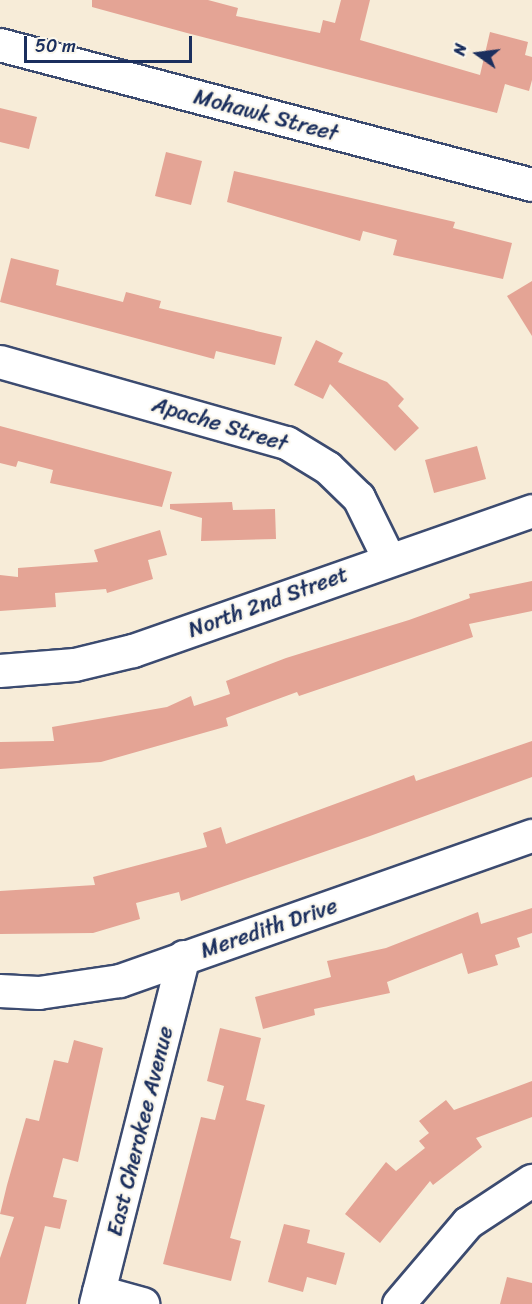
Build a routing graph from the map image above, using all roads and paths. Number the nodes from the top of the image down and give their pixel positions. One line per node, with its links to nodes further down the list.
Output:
1 (0, 45): 2 (street, Mohawk Street)
2 (532, 185)
3 (0, 362): 5 (street, Apache Street)
4 (532, 511): 5 (street, North 2nd Street)
5 (389, 559): 6 (street, North 2nd Street)
6 (0, 671)
7 (532, 836): 8 (street, Meredith Drive)
8 (184, 957): 9 (street, Meredith Drive); 11 (street, East Cherokee Avenue)
9 (0, 991)
10 (532, 1181): 13 (street)
11 (97, 1298): 12 (street)
12 (143, 1304)
13 (399, 1304)

